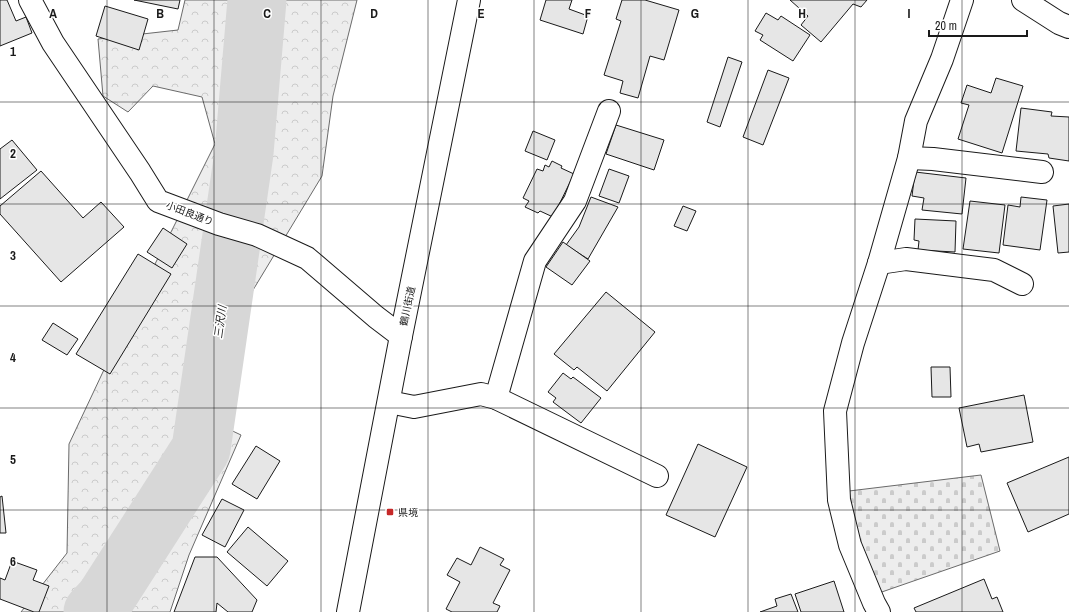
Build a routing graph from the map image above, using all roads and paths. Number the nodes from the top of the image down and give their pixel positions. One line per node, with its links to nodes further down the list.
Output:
1 (30, 0): 11 (street, 小田良通り)
2 (470, 0): 11 (street, 鶴川街道)
3 (962, 0): 7 (street)
4 (1023, 0): 5 (street)
5 (1069, 27)
6 (609, 111): 12 (street)
7 (909, 158): 8 (street); 9 (street)
8 (1042, 172)
9 (879, 263): 10 (street); 16 (street)
10 (1022, 284)
11 (401, 336): 13 (street, 鶴川街道)
12 (496, 398): 13 (street); 14 (street)
13 (388, 402): 15 (street, 鶴川街道)
14 (657, 476)
15 (348, 612)
16 (879, 612)

